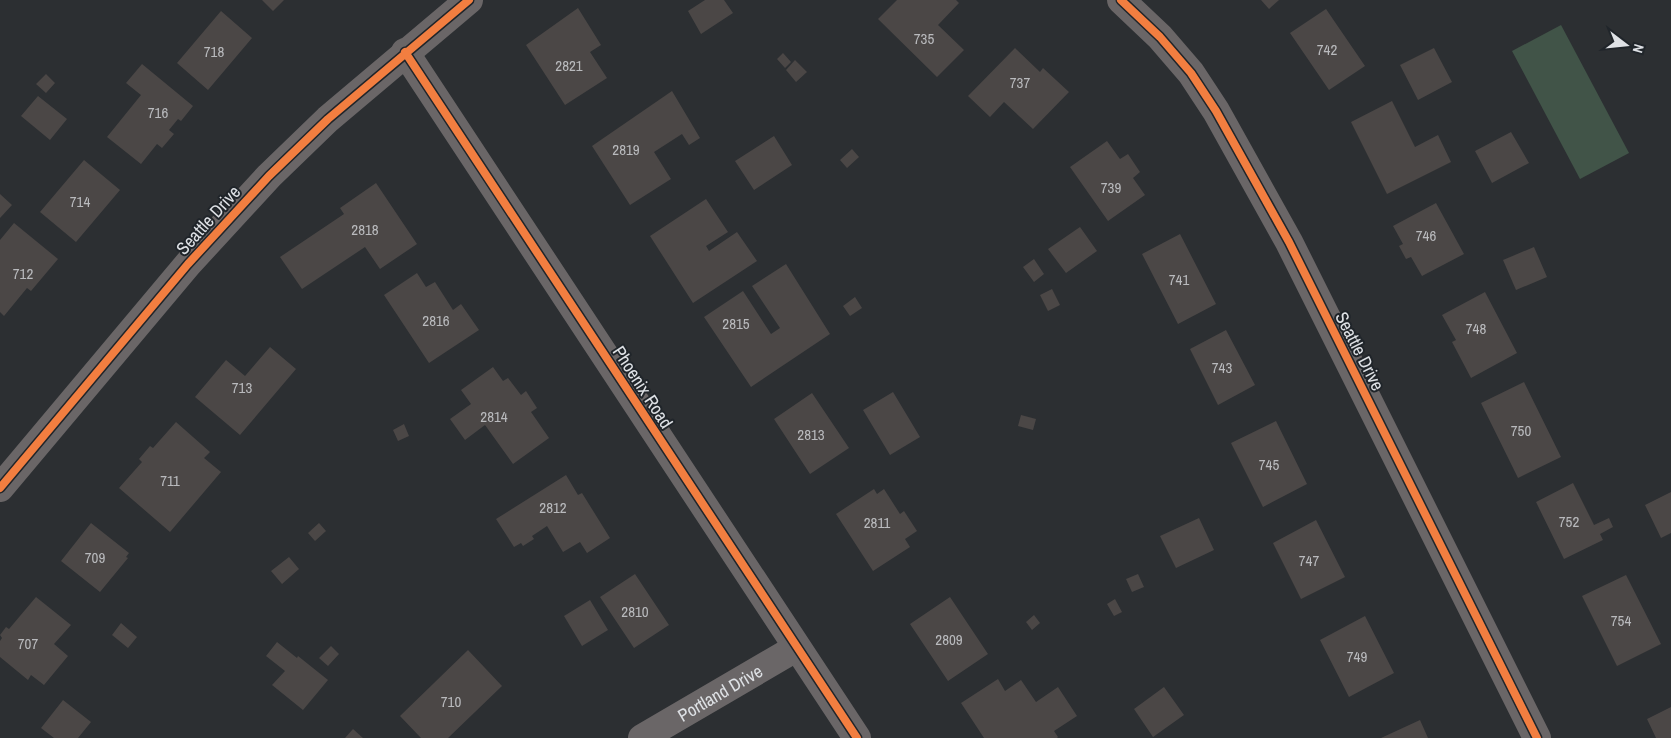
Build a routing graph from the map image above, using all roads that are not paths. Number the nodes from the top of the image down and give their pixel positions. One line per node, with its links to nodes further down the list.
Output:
1 (469, 0): 3 (street, Seattle Drive)
2 (1121, 0): 8 (street, Seattle Drive)
3 (405, 52): 4 (street, Seattle Drive); 5 (street, Phoenix Road)
4 (0, 488)
5 (796, 648): 6 (street, Portland Drive); 7 (street, Phoenix Road)
6 (642, 738)
7 (857, 738)
8 (1537, 738)

